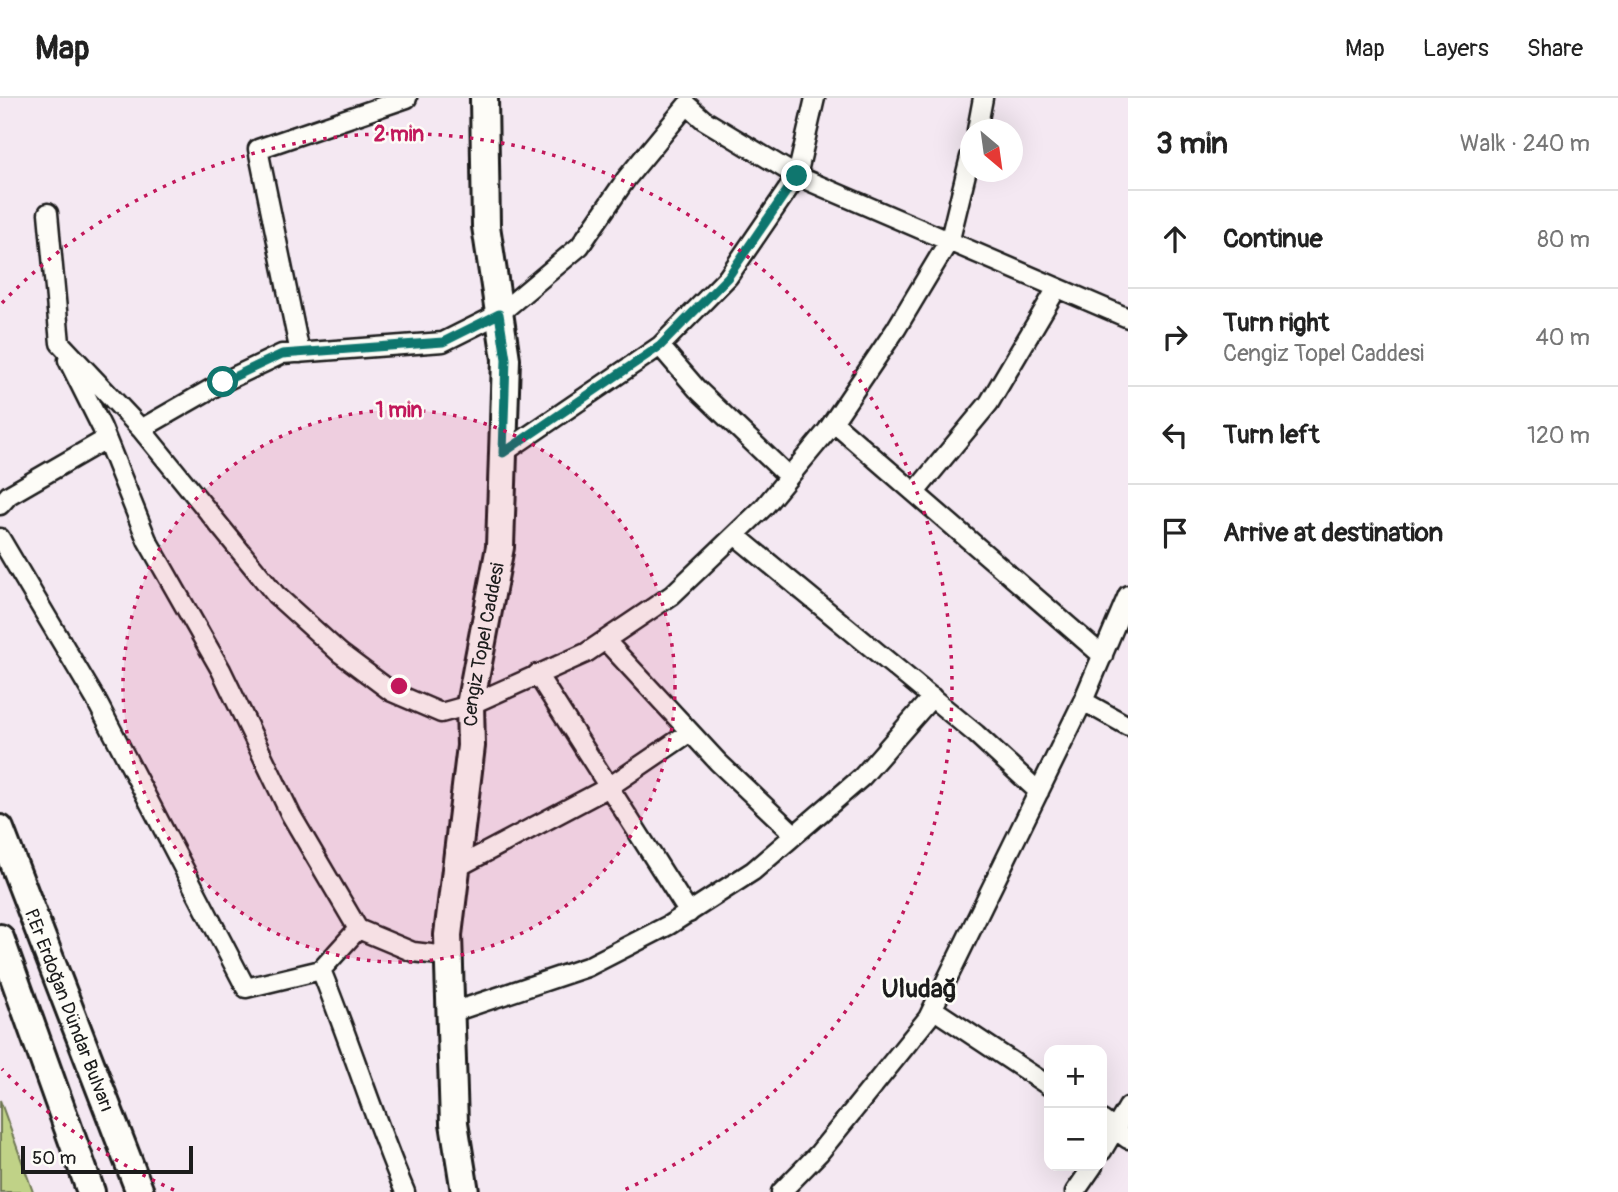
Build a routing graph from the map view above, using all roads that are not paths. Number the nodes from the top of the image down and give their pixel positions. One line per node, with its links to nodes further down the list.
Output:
1 (407, 98): 16 (street)
2 (484, 98): 12 (main road, Cengiz Topel Caddesi)
3 (816, 98): 7 (street)
4 (983, 98): 6 (street)
5 (689, 102): 7 (street); 12 (street)
6 (979, 119)
7 (797, 176): 10 (street); 15 (street)
8 (965, 182): 10 (street)
9 (48, 213): 14 (street)
10 (950, 239): 11 (street); 17 (street)
11 (1057, 288): 13 (street); 22 (street)
12 (499, 314): 16 (street); 20 (main road, Cengiz Topel Caddesi)
13 (1128, 318)
14 (61, 343): 18 (street); 19 (street)
15 (660, 346): 20 (street); 21 (street)
16 (300, 353): 18 (street)
17 (833, 422): 21 (street); 22 (street)
18 (141, 429): 32 (street)
19 (106, 439): 23 (street); 41 (street)
20 (503, 453): 32 (main road, Cengiz Topel Caddesi)
21 (789, 477): 24 (street)
22 (916, 491): 28 (street)
23 (0, 505)
24 (735, 535): 27 (street); 30 (street)
25 (0, 538): 44 (street)
26 (1128, 595): 28 (street)
27 (605, 640): 29 (street); 34 (street)
28 (1103, 656): 31 (street)
29 (537, 674): 32 (street); 35 (street)
30 (932, 697): 36 (street); 38 (street)
31 (1083, 701): 33 (street); 36 (street)
32 (470, 705): 39 (main road, Cengiz Topel Caddesi)
33 (1128, 726)
34 (690, 732): 35 (street); 38 (street)
35 (609, 787): 39 (street); 40 (street)
36 (1039, 792): 45 (street)
37 (0, 829): 52 (main road, P.Er Erdoğan Dündar Bulvarı)
38 (794, 834): 40 (street)
39 (456, 868): 43 (main road, Cengiz Topel Caddesi)
40 (689, 913): 46 (street)
41 (358, 929): 43 (street); 44 (street)
42 (0, 938): 51 (main road)
43 (448, 956): 46 (main road, Cengiz Topel Caddesi)
44 (321, 970): 53 (street)
45 (933, 1009): 47 (street); 55 (street)
46 (450, 1013): 54 (main road, Cengiz Topel Caddesi)
47 (1044, 1083)
48 (1128, 1107): 49 (street)
49 (1115, 1129)
50 (1090, 1171): 56 (street)
51 (90, 1192)
52 (140, 1192)
53 (405, 1192)
54 (465, 1192)
55 (781, 1192)
56 (1075, 1192)

